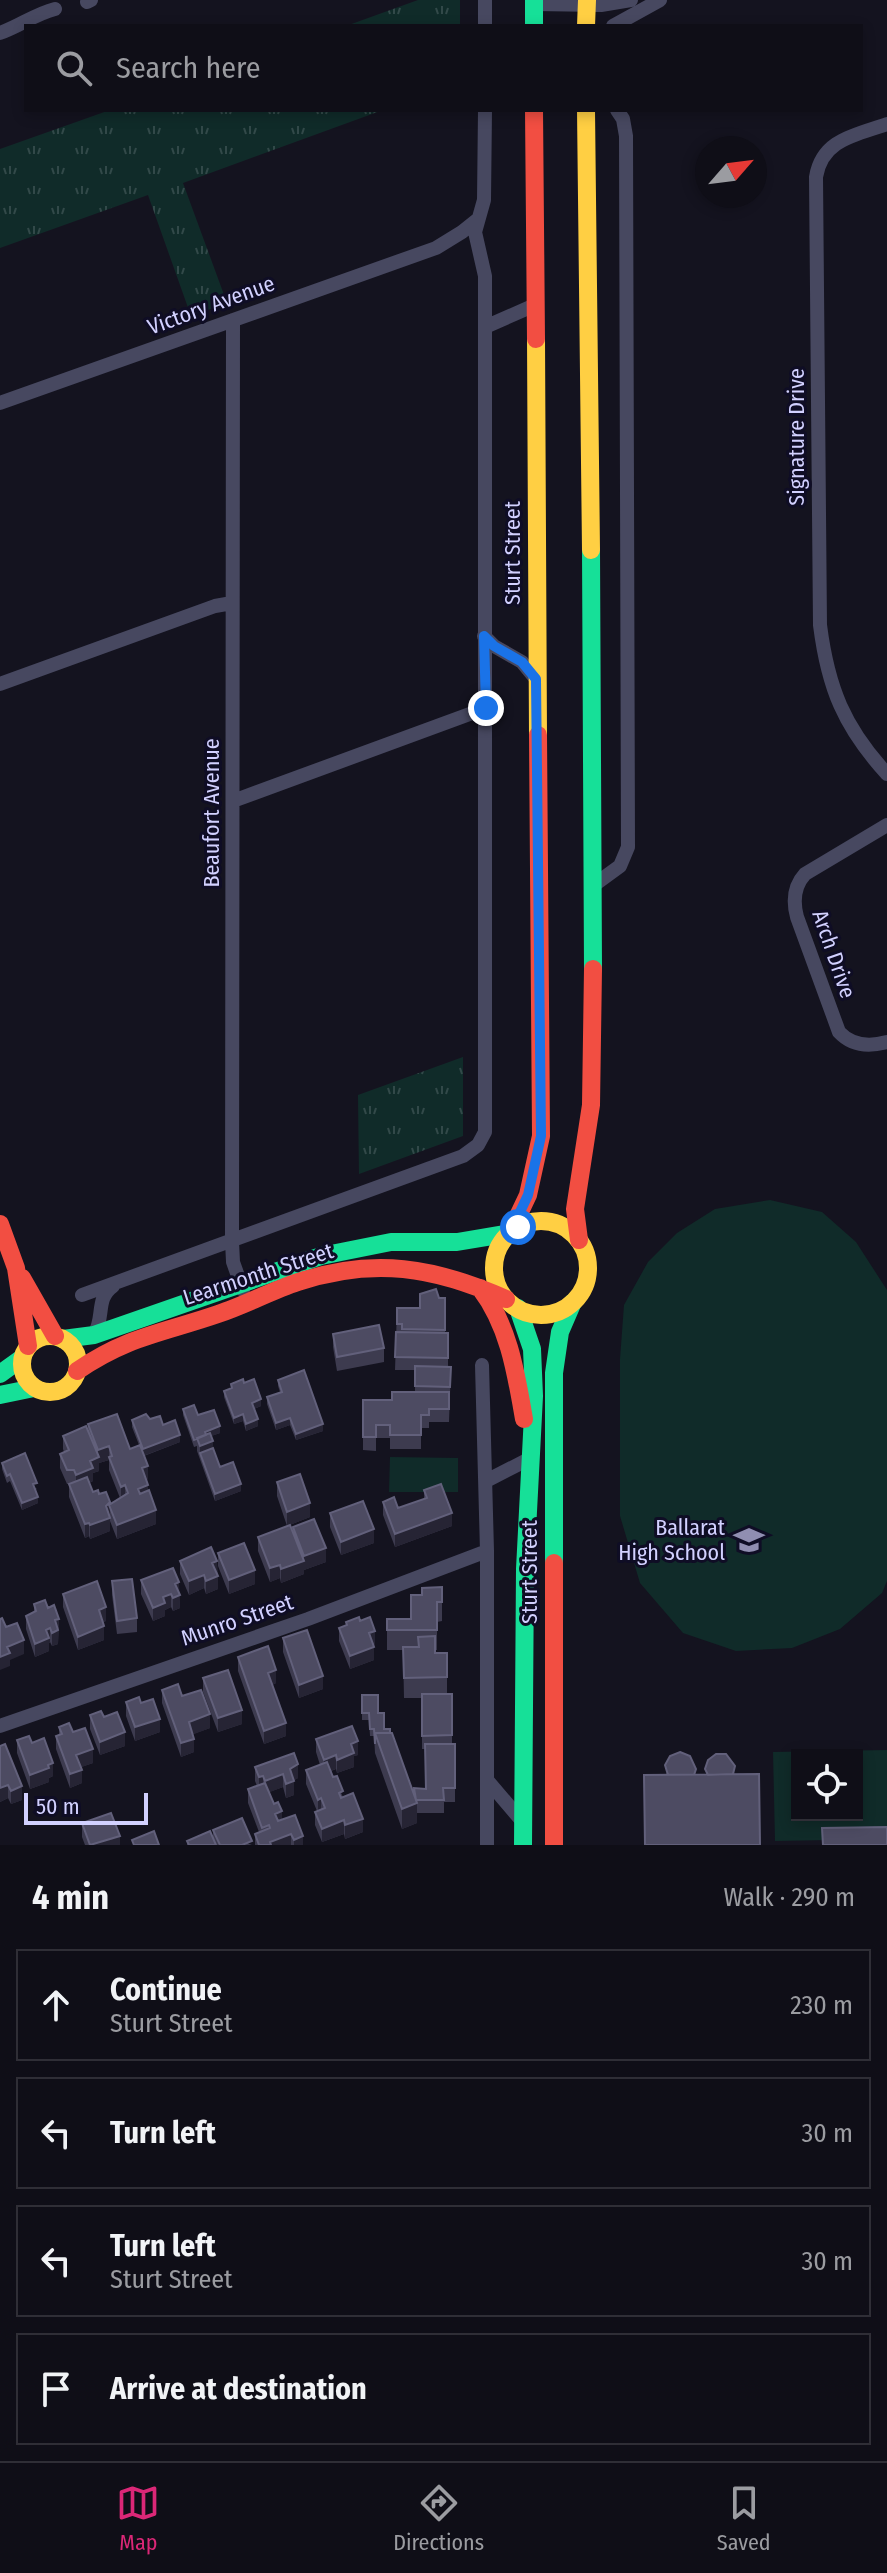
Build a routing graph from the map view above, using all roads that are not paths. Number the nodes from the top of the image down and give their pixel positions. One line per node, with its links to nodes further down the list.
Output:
1 (37, 0): 8 (street)
2 (485, 0): 9 (street)
3 (631, 0): 6 (street)
4 (660, 0): 12 (street)
5 (534, 2): 6 (street); 10 (main road)
6 (587, 2): 11 (main road)
7 (55, 9): 8 (street)
8 (32, 16): 13 (street)
9 (485, 24)
10 (534, 24)
11 (586, 24)
12 (617, 24)
13 (0, 33)
14 (485, 112): 19 (street, Sturt Street)
15 (534, 112): 22 (main road, Sturt Street)
16 (586, 112): 34 (main road)
17 (618, 112): 34 (street)
18 (887, 124): 31 (street, Signature Drive)
19 (477, 220): 20 (street, Victory Avenue); 21 (street, Sturt Street)
20 (436, 248): 21 (street, Victory Avenue); 23 (street, Victory Avenue)
21 (477, 249): 24 (street, Sturt Street)
22 (535, 305): 24 (street); 28 (main road, Sturt Street)
23 (233, 320): 25 (street, Victory Avenue); 26 (street, Beaufort Avenue)
24 (485, 327): 27 (street, Sturt Street)
25 (0, 403)
26 (232, 603): 29 (street); 32 (street, Beaufort Avenue)
27 (484, 636): 28 (street); 30 (street, Sturt Street)
28 (536, 679): 38 (main road, Sturt Street)
29 (0, 684)
30 (486, 708): 32 (street); 36 (street, Sturt Street)
31 (887, 774)
32 (233, 801): 40 (street, Beaufort Avenue)
33 (887, 825): 35 (street, Arch Drive)
34 (594, 885): 39 (main road)
35 (887, 1042)
36 (478, 1145): 40 (street, Learmonth Street)
37 (0, 1224): 41 (main road)
38 (510, 1232): 39 (main road); 43 (main road, Learmonth Street); 48 (main road)
39 (579, 1240): 47 (main road)
40 (232, 1241): 42 (street, Learmonth Street); 43 (street, Beaufort Avenue)
41 (16, 1268): 50 (main road); 51 (main road)
42 (120, 1282): 45 (street, Learmonth Street); 49 (street)
43 (240, 1283): 46 (street, Beaufort Avenue); 49 (main road, Learmonth Street)
44 (478, 1285): 46 (main road, Learmonth Street); 48 (main road, Learmonth Street); 57 (main road)
45 (82, 1295)
46 (247, 1302): 53 (main road, Learmonth Street)
47 (573, 1302): 48 (main road); 65 (main road, Sturt Street)
48 (512, 1304): 57 (main road, Sturt Street)
49 (94, 1335): 50 (main road, Learmonth Street)
50 (59, 1338): 51 (main road); 53 (main road)
51 (25, 1352): 54 (main road); 55 (main road)
52 (482, 1365): 58 (street, Sturt Street)
53 (77, 1371): 55 (main road)
54 (0, 1374)
55 (34, 1388): 56 (main road)
56 (0, 1395)
57 (529, 1454): 58 (street); 62 (main road, Sturt Street)
58 (486, 1481): 59 (street, Sturt Street)
59 (487, 1551): 60 (street, Munro Street); 61 (street, Sturt Street)
60 (0, 1726)
61 (487, 1780): 62 (street); 63 (street, Sturt Street)
62 (522, 1821): 64 (main road, Sturt Street)
63 (487, 1845)
64 (523, 1845)
65 (554, 1845)

